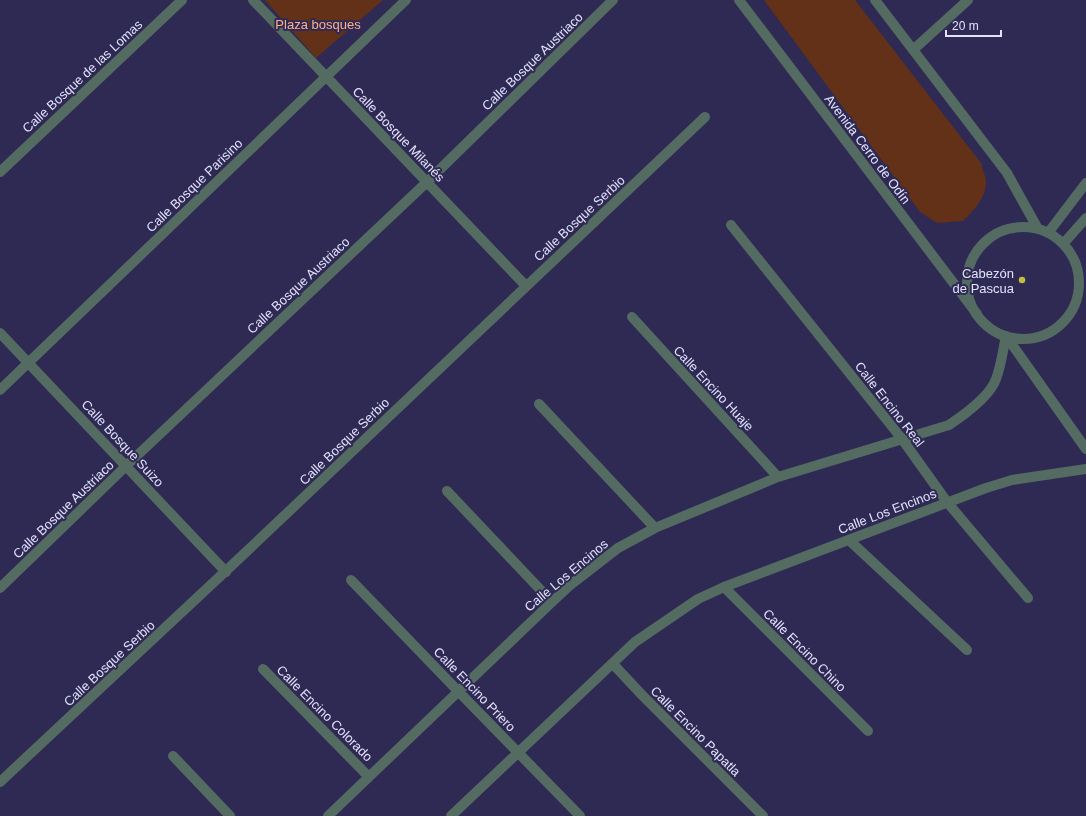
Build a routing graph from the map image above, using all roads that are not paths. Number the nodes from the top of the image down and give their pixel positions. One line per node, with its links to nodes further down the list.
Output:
1 (182, 0): 11 (street, Calle Bosque de las Lomas)
2 (253, 0): 9 (street, Calle Bosque Milanés)
3 (406, 0): 9 (street, Calle Bosque Parisino)
4 (613, 0): 12 (street, Calle Bosque Austriaco)
5 (739, 0): 22 (street, Avenida Cerro de Odín)
6 (875, 0): 8 (street)
7 (968, 0): 8 (street)
8 (913, 50): 16 (street)
9 (327, 76): 12 (street, Calle Bosque Milanés); 26 (street, Calle Bosque Parisino)
10 (705, 117): 20 (street, Calle Bosque Serbio)
11 (0, 172)
12 (427, 182): 20 (street, Calle Bosque Milanés); 31 (street, Calle Bosque Austriaco)
13 (1086, 184): 17 (street)
14 (1086, 218): 18 (street)
15 (731, 225): 29 (street, Calle Encino Real)
16 (1038, 229): 17 (street); 22 (street)
17 (1048, 233): 18 (street)
18 (1063, 244): 19 (street)
19 (1079, 278): 21 (street); 25 (street)
20 (526, 286): 38 (street, Calle Bosque Serbio)
21 (1086, 287)
22 (977, 314): 25 (street)
23 (632, 317): 33 (street, Calle Encino Huaje)
24 (0, 333): 26 (street, Calle Bosque Suizo)
25 (1006, 336): 29 (street, Calle Los Encinos); 30 (street)
26 (28, 362): 27 (street, Calle Bosque Parisino); 31 (street, Calle Bosque Suizo)
27 (0, 390)
28 (539, 404): 36 (street)
29 (902, 439): 33 (street, Calle Los Encinos); 35 (street, Calle Encino Real)
30 (1086, 450)
31 (126, 466): 38 (street, Calle Bosque Suizo); 41 (street, Calle Bosque Austriaco)
32 (1086, 469): 35 (street, Calle Los Encinos)
33 (778, 477): 36 (street, Calle Los Encinos)
34 (447, 491): 43 (street)
35 (947, 502): 37 (street, Calle Los Encinos); 42 (street, Calle Encino Real)
36 (655, 528): 43 (street, Calle Los Encinos)
37 (849, 540): 40 (street, Calle Los Encinos); 44 (street)
38 (226, 572): 52 (street, Calle Bosque Serbio)
39 (351, 580): 47 (street, Calle Encino Priero)
40 (724, 587): 45 (street, Calle Los Encinos); 48 (street, Calle Encino Chino)
41 (0, 588)
42 (1028, 598)
43 (552, 602): 47 (street, Calle Los Encinos)
44 (967, 650)
45 (613, 664): 49 (street, Calle Los Encinos); 57 (street, Calle Encino Papatla)
46 (263, 669): 51 (street, Calle Encino Colorado)
47 (458, 692): 49 (street, Calle Encino Priero); 51 (street, Calle Los Encinos)
48 (868, 731)
49 (518, 752): 55 (street, Calle Los Encinos); 56 (street, Calle Encino Priero)
50 (172, 756): 53 (street)
51 (369, 776): 54 (street, Calle Los Encinos)
52 (0, 782)
53 (230, 816)
54 (328, 816)
55 (451, 816)
56 (580, 816)
57 (762, 816)

